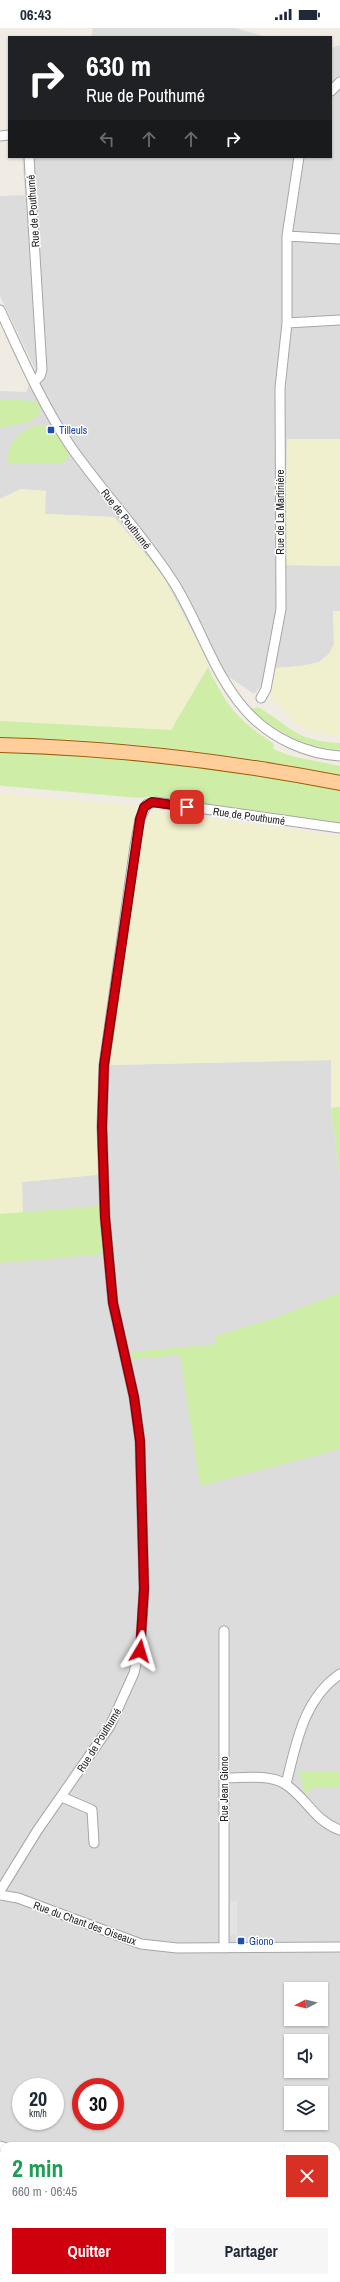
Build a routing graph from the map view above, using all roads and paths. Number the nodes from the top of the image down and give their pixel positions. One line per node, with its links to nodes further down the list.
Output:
1 (340, 82): 2 (street)
2 (332, 91)
3 (29, 158): 10 (street, Rue de Pouthumé)
4 (299, 158): 5 (street, Rue de La Martinière)
5 (287, 236): 6 (street); 9 (street, Rue de La Martinière)
6 (340, 239)
7 (0, 310): 10 (street, Rue de Pouthumé)
8 (340, 320): 9 (street)
9 (287, 323): 11 (street, Rue de La Martinière)
10 (34, 382): 13 (street, Rue de Pouthumé)
11 (261, 698)
12 (0, 745): 14 (main road)
13 (340, 756)
14 (340, 783)
15 (340, 828): 20 (street, Rue de Pouthumé)
16 (224, 1631): 18 (street, Rue Jean Giono)
17 (340, 1674): 19 (street)
18 (224, 1778): 19 (street); 26 (street, Rue Jean Giono)
19 (286, 1784): 21 (street)
20 (62, 1797): 22 (street); 23 (street, Rue de Pouthumé)
21 (340, 1830)
22 (94, 1843)
23 (0, 1891)
24 (0, 1895): 26 (street, Rue du Chant des Oiseaux)
25 (340, 1947): 26 (street, Rue du Chant des Oiseaux)
26 (224, 1948)

